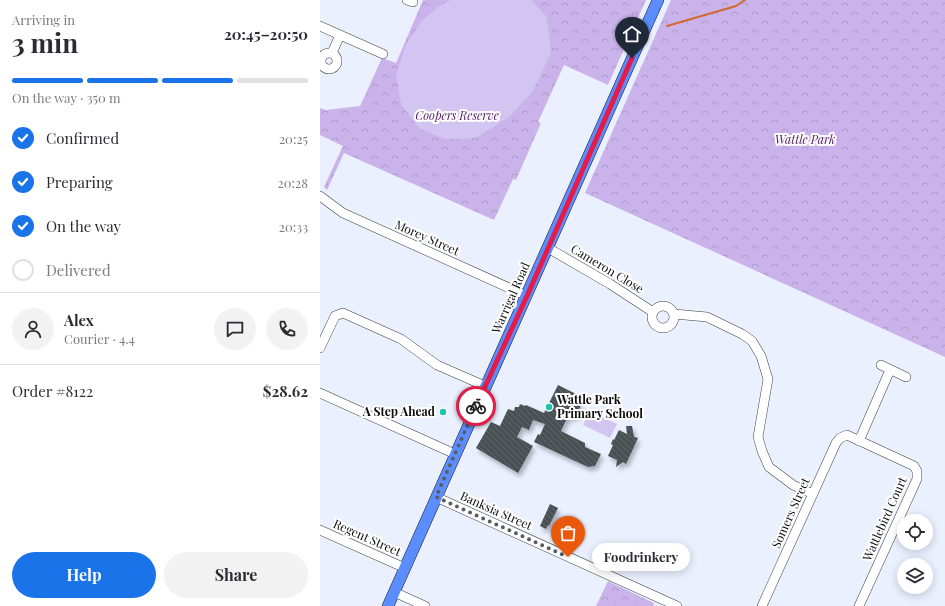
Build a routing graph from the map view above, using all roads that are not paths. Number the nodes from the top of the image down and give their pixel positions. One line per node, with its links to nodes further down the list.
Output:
1 (658, 0): 7 (main road, Warrigal Road)
2 (320, 26): 3 (street)
3 (340, 35): 4 (street); 5 (street)
4 (332, 53)
5 (383, 54)
6 (320, 196): 8 (street, Morey Street)
7 (548, 248): 8 (main road, Warrigal Road); 9 (street, Cameron Close)
8 (527, 296): 15 (main road, Warrigal Road)
9 (654, 312): 10 (street); 10 (street)
10 (674, 314): 20 (street)
11 (320, 348): 15 (street)
12 (881, 365): 13 (street)
13 (890, 370): 14 (street); 18 (street)
14 (906, 377)
15 (486, 386): 19 (main road, Warrigal Road)
16 (320, 393): 19 (street)
17 (847, 435): 18 (street, Wattlebird Court); 20 (street, Somers Street)
18 (859, 440): 29 (street, Wattlebird Court)
19 (455, 454): 21 (main road, Warrigal Road)
20 (813, 494): 28 (street, Somers Street)
21 (436, 497): 23 (main road, Warrigal Road); 27 (street, Banksia Street)
22 (320, 530): 23 (street, Regent Street)
23 (405, 568): 24 (main road, Warrigal Road)
24 (394, 592): 25 (main road, Warrigal Road); 26 (street)
25 (388, 606)
26 (425, 606)
27 (677, 606)
28 (762, 606)
29 (859, 606)

